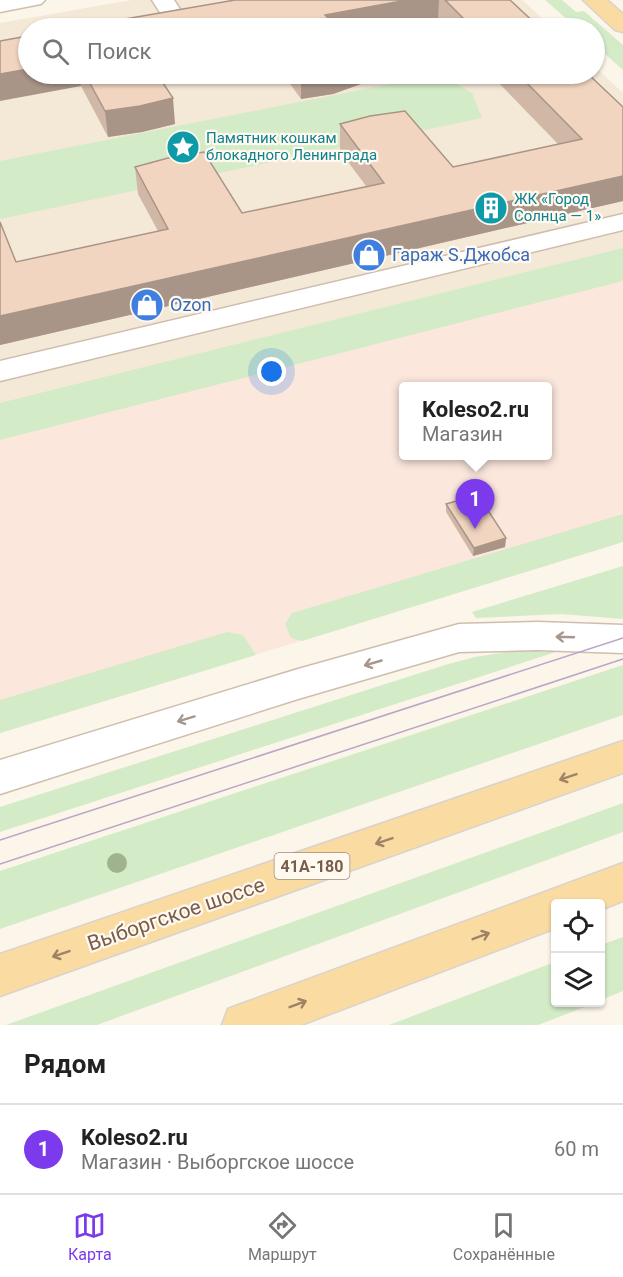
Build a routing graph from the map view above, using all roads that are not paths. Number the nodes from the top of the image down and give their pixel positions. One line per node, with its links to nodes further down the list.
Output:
1 (34, 0): 4 (street)
2 (163, 0): 5 (street)
3 (594, 0): 6 (main road)
4 (0, 6)
5 (175, 18)
6 (623, 25)
7 (623, 222): 8 (street)
8 (0, 370)
9 (623, 639): 11 (street, one-way to 11)
10 (623, 757): 15 (main road, Выборгское шоссе / 41А-180, one-way to 15)
11 (0, 777)
12 (623, 882): 13 (main road)
13 (577, 899)
14 (551, 910): 16 (main road, one-way to 14)
15 (0, 975)
16 (244, 1025)

